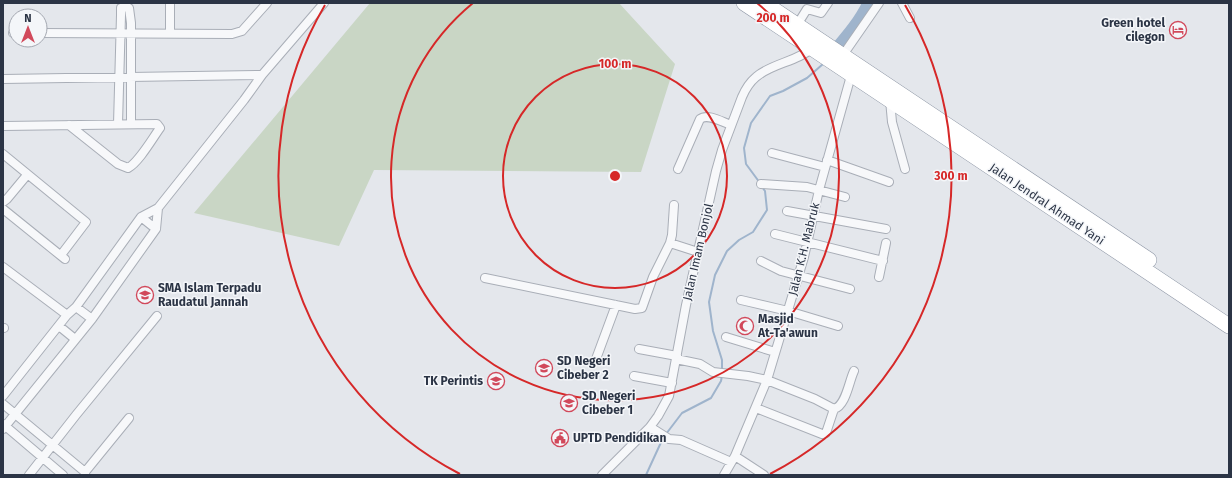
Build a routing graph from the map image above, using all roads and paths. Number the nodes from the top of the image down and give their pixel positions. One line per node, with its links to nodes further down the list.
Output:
1 (170, 3): 14 (street)
2 (267, 3): 14 (street)
3 (324, 3): 16 (street)
4 (744, 3): 15 (highway, Jalan Jendral Ahmad Yani)
5 (828, 3): 10 (street)
6 (879, 3): 15 (street)
7 (902, 3): 9 (street)
8 (770, 5): 10 (highway, Jalan Jendral Ahmad Yani)
9 (910, 18)
10 (797, 25): 15 (highway, Jalan Jendral Ahmad Yani)
11 (48, 33): 12 (street)
12 (120, 33): 13 (street); 13 (street); 17 (street)
13 (130, 33): 14 (street); 18 (street)
14 (170, 33)
15 (834, 56): 20 (highway, Jalan Jendral Ahmad Yani); 23 (street, Jalan Imam Bonjol); 28 (street, Jalan K.H. Mabruk); 61 (highway, Jalan Jendral Ahmad Yani)
16 (262, 75): 18 (street); 38 (street)
17 (119, 78): 18 (street); 19 (street); 21 (street)
18 (132, 78): 22 (street)
19 (3, 80)
20 (890, 100): 30 (street); 66 (highway, Jalan Jendral Ahmad Yani)
21 (118, 124): 22 (street); 25 (street)
22 (131, 124): 25 (street)
23 (731, 125): 29 (street); 48 (street, Jalan Imam Bonjol)
24 (3, 126): 25 (street)
25 (69, 126)
26 (772, 153): 28 (street)
27 (3, 154): 31 (street)
28 (826, 164): 32 (street); 34 (street, Jalan K.H. Mabruk)
29 (678, 169)
30 (905, 169)
31 (27, 175): 37 (street); 37 (street)
32 (890, 182)
33 (761, 184): 34 (street)
34 (819, 190): 35 (street); 41 (street, Jalan K.H. Mabruk)
35 (845, 196)
36 (674, 205): 45 (street)
37 (4, 206)
38 (158, 208): 40 (street); 42 (street)
39 (787, 211): 41 (street)
40 (141, 217): 42 (street); 58 (street)
41 (812, 217): 43 (street); 46 (street, Jalan K.H. Mabruk)
42 (156, 229): 63 (street)
43 (886, 229)
44 (775, 234): 46 (street)
45 (670, 243): 48 (street); 57 (street)
46 (807, 243): 50 (street); 52 (street, Jalan K.H. Mabruk)
47 (886, 243): 50 (street)
48 (698, 252): 71 (street, Jalan Imam Bonjol)
49 (761, 261): 52 (street)
50 (883, 261): 53 (street)
51 (3, 267): 60 (street)
52 (799, 275): 55 (street); 59 (street, Jalan K.H. Mabruk)
53 (879, 277)
54 (485, 278): 57 (street)
55 (850, 289)
56 (741, 300): 59 (street)
57 (616, 305): 72 (street)
58 (76, 307): 60 (street); 63 (street)
59 (788, 311): 65 (street); 70 (street, Jalan K.H. Mabruk)
60 (67, 315): 64 (street)
61 (1229, 315)
62 (157, 316): 85 (street)
63 (92, 319): 68 (street)
64 (59, 326): 68 (street); 77 (street)
65 (838, 326)
66 (1229, 326)
67 (726, 337): 70 (street)
68 (75, 339): 81 (street)
69 (638, 349): 71 (street)
70 (775, 352): 75 (street, Jalan K.H. Mabruk)
71 (676, 357): 75 (street); 76 (street, Jalan Imam Bonjol)
72 (596, 359)
73 (854, 371): 80 (street)
74 (634, 376): 76 (street)
75 (767, 380): 79 (street, Jalan K.H. Mabruk); 80 (street)
76 (672, 383): 84 (street, Jalan Imam Bonjol)
77 (3, 396)
78 (3, 404): 81 (street)
79 (756, 408): 80 (street); 87 (street, Jalan K.H. Mabruk)
80 (834, 409)
81 (15, 414): 83 (street); 85 (street)
82 (129, 418): 88 (street)
83 (4, 426): 86 (street)
84 (650, 427): 87 (street); 91 (street, Jalan Imam Bonjol)
85 (53, 446): 86 (street); 88 (street)
86 (43, 458): 89 (street); 90 (street)
87 (733, 459): 92 (street, Jalan K.H. Mabruk); 93 (street)
88 (85, 473)
89 (29, 475)
90 (63, 475)
91 (602, 475)
92 (724, 475)
93 (764, 475)

